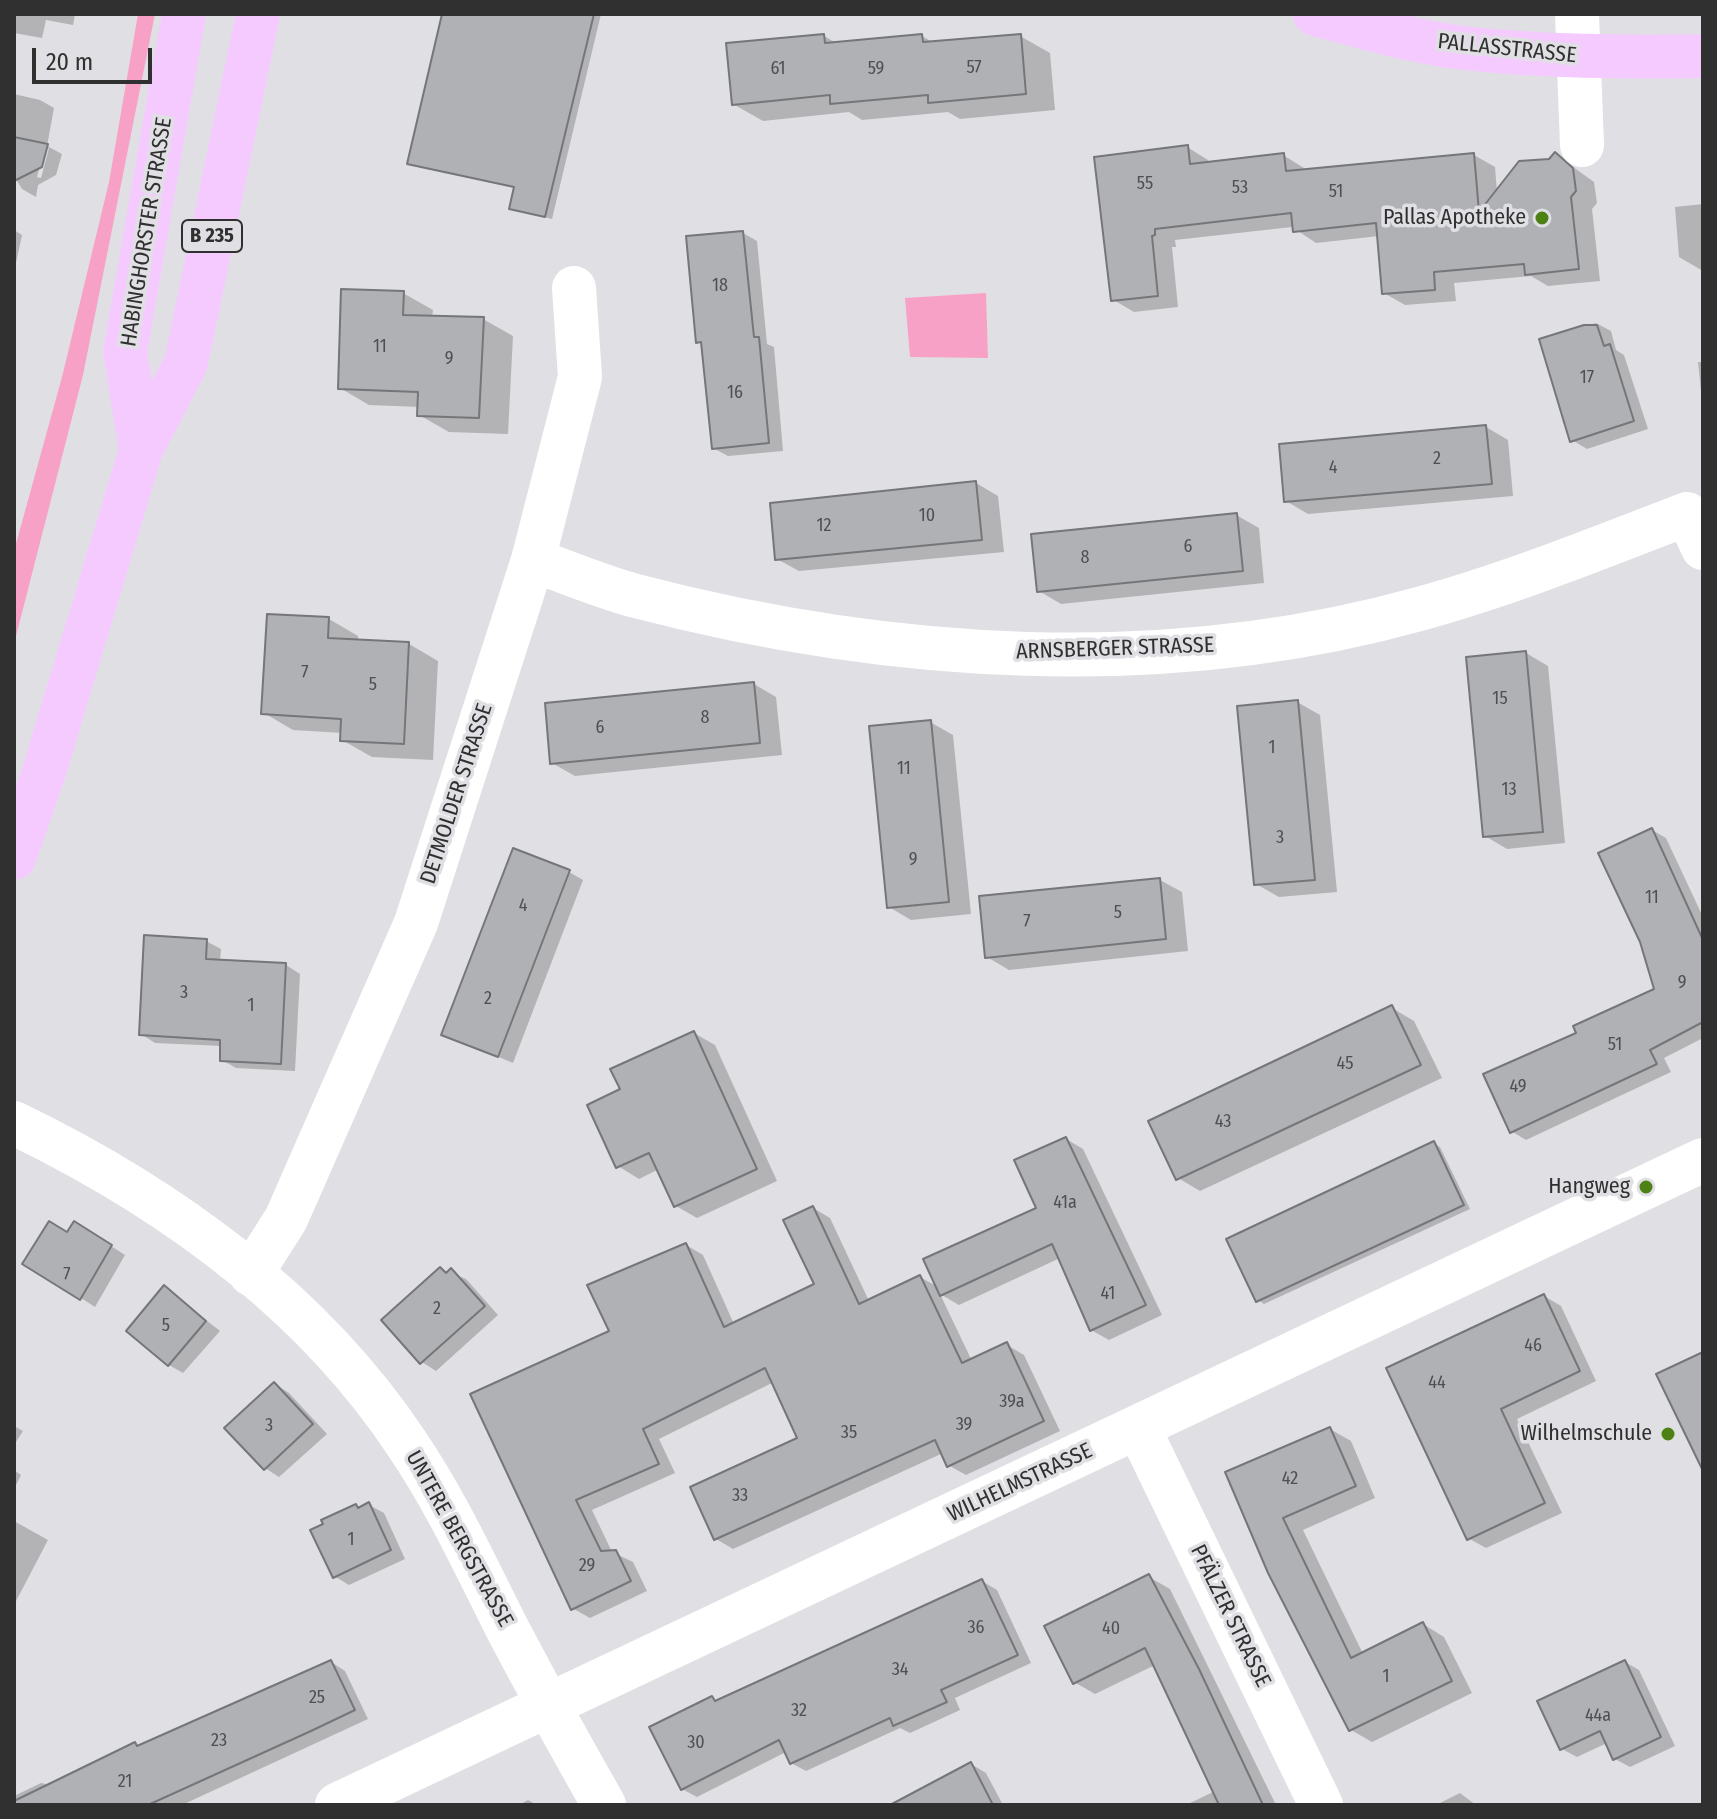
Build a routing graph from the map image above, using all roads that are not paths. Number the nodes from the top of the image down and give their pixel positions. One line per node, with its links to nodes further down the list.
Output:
1 (184, 14): 9 (main road, HABINGHORSTER STRASSE / B 235)
2 (258, 14): 9 (main road, HABINGHORSTER STRASSE / B 235)
3 (1315, 14): 6 (main road, PALLASSTRASSE)
4 (1577, 14): 6 (street)
5 (1703, 56): 6 (main road, PALLASSTRASSE)
6 (1579, 57): 7 (street)
7 (1582, 145)
8 (574, 288): 11 (street, DETMOLDER STRASSE)
9 (141, 450): 12 (main road, HABINGHORSTER STRASSE / B 235)
10 (1695, 531): 11 (street, ARNSBERGER STRASSE)
11 (533, 560): 15 (street, DETMOLDER STRASSE)
12 (14, 858)
13 (14, 1123): 15 (street, UNTERE BERGSTRASSE)
14 (1703, 1160): 16 (street, WILHELMSTRASSE)
15 (251, 1274): 17 (street, UNTERE BERGSTRASSE)
16 (1138, 1427): 17 (street, WILHELMSTRASSE); 20 (street, PFÄLZER STRASSE)
17 (547, 1706): 18 (street, WILHELMSTRASSE); 19 (street, UNTERE BERGSTRASSE)
18 (337, 1805)
19 (604, 1805)
20 (1321, 1805)

